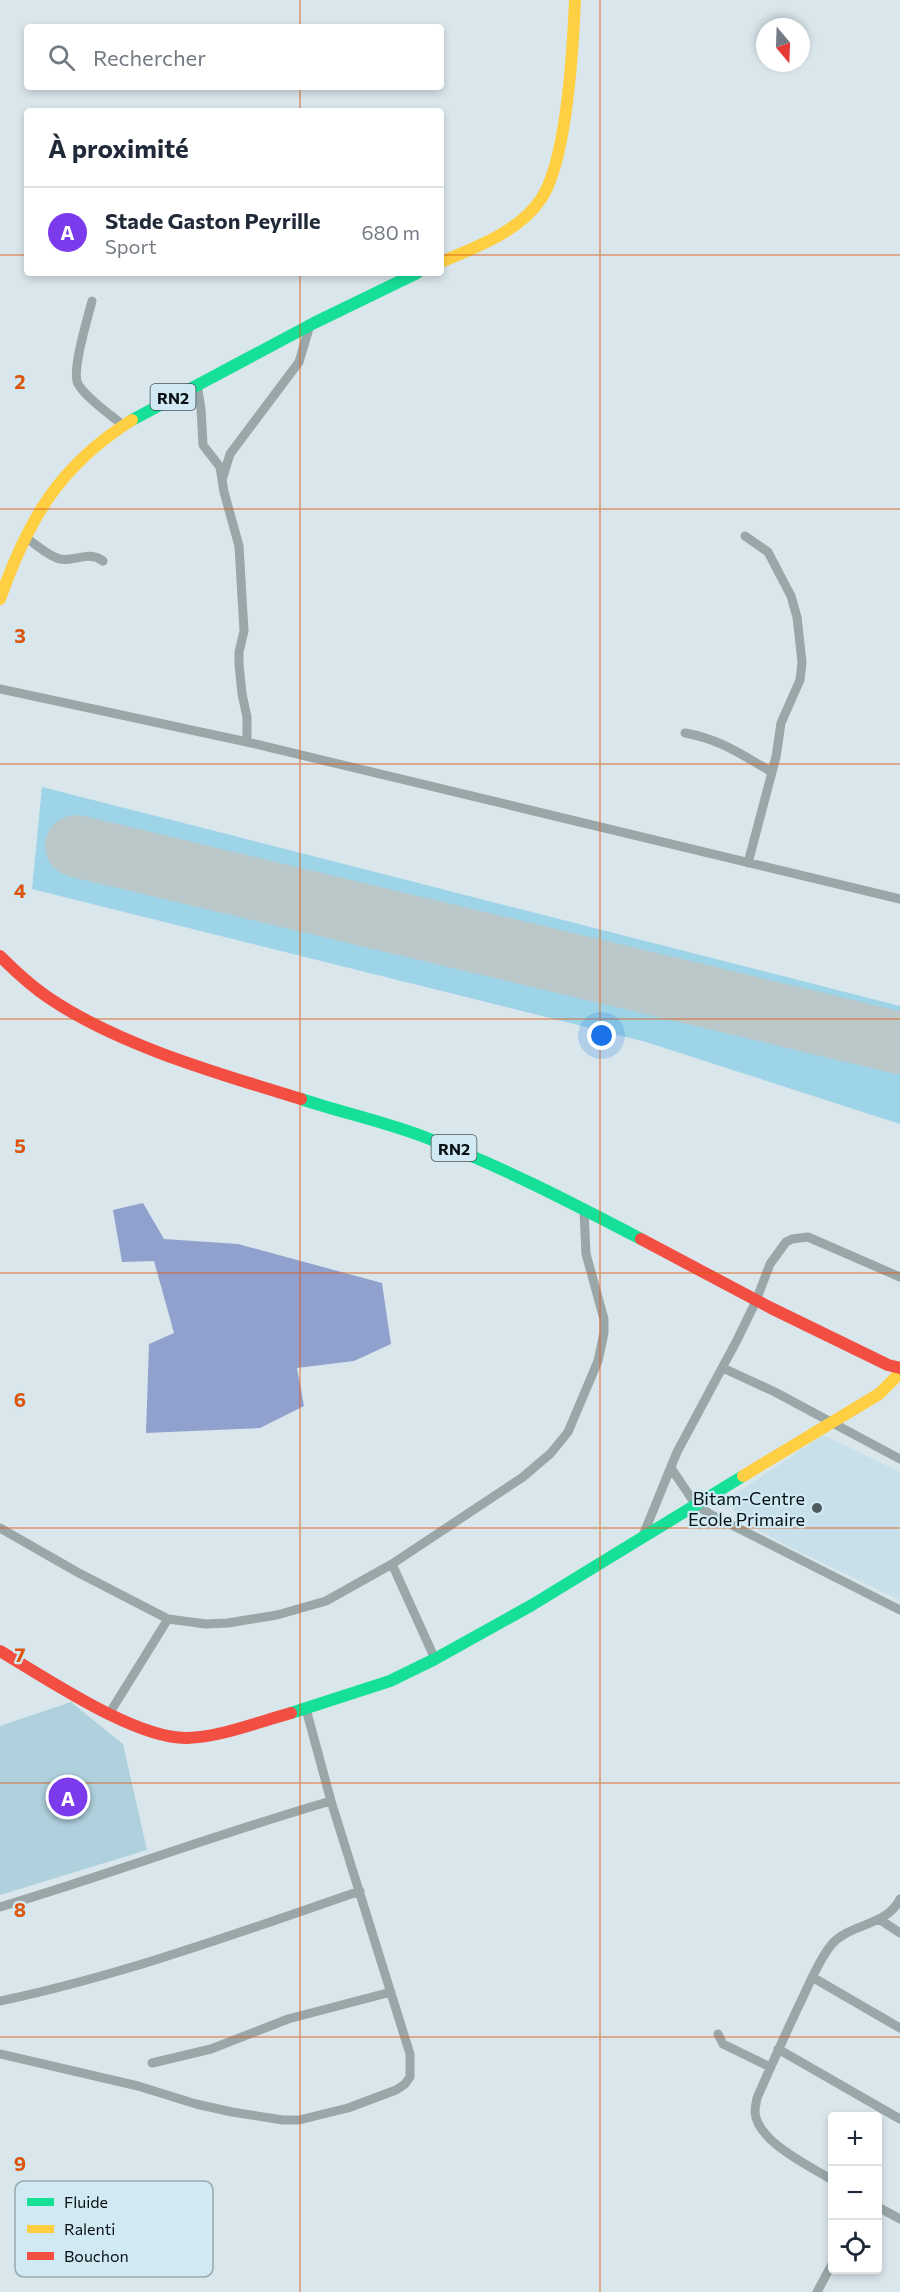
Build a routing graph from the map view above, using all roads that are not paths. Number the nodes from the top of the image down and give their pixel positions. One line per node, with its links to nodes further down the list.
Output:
1 (575, 0): 2 (main road)
2 (444, 261)
3 (411, 276): 5 (main road, RN2)
4 (92, 301): 7 (street)
5 (310, 325): 6 (main road, RN2); 8 (street)
6 (197, 384): 7 (main road, RN2); 8 (street)
7 (123, 426): 10 (main road, RN2)
8 (223, 478): 15 (street)
9 (744, 536): 16 (street)
10 (26, 538): 11 (street); 12 (main road, RN2)
11 (103, 561)
12 (0, 599)
13 (0, 688): 15 (street)
14 (685, 733): 16 (street)
15 (247, 742): 17 (street)
16 (772, 772): 17 (street)
17 (748, 863): 18 (street)
18 (900, 899)
19 (0, 956): 20 (main road, RN2)
20 (584, 1211): 22 (main road, RN2); 32 (street)
21 (900, 1277): 22 (street)
22 (756, 1301): 23 (street); 24 (main road, RN2)
23 (723, 1368): 26 (street); 28 (street)
24 (900, 1368)
25 (900, 1373): 26 (main road)
26 (831, 1423): 27 (street); 29 (main road)
27 (900, 1459)
28 (671, 1468): 29 (street); 31 (street)
29 (696, 1505): 31 (main road); 33 (street)
30 (0, 1528): 34 (street)
31 (642, 1538): 36 (main road)
32 (392, 1564): 34 (street); 36 (street)
33 (900, 1610)
34 (168, 1619): 38 (street)
35 (0, 1651): 38 (main road)
36 (435, 1659): 37 (main road)
37 (306, 1709): 38 (main road); 39 (street)
38 (109, 1714)
39 (331, 1801): 40 (street); 42 (street)
40 (360, 1891): 46 (street); 47 (street)
41 (900, 1899): 43 (street)
42 (0, 1907)
43 (879, 1919): 44 (street); 45 (street)
44 (900, 1933)
45 (813, 1977): 48 (street); 50 (street)
46 (391, 1992): 51 (street); 52 (street)
47 (0, 2001)
48 (900, 2028)
49 (718, 2034): 53 (street)
50 (778, 2049): 53 (street); 54 (street)
51 (0, 2054)
52 (152, 2063)
53 (770, 2067): 55 (street)
54 (900, 2119)
55 (828, 2178)
56 (882, 2209): 57 (street)
57 (900, 2219)
58 (828, 2271): 59 (street)
59 (817, 2292)

